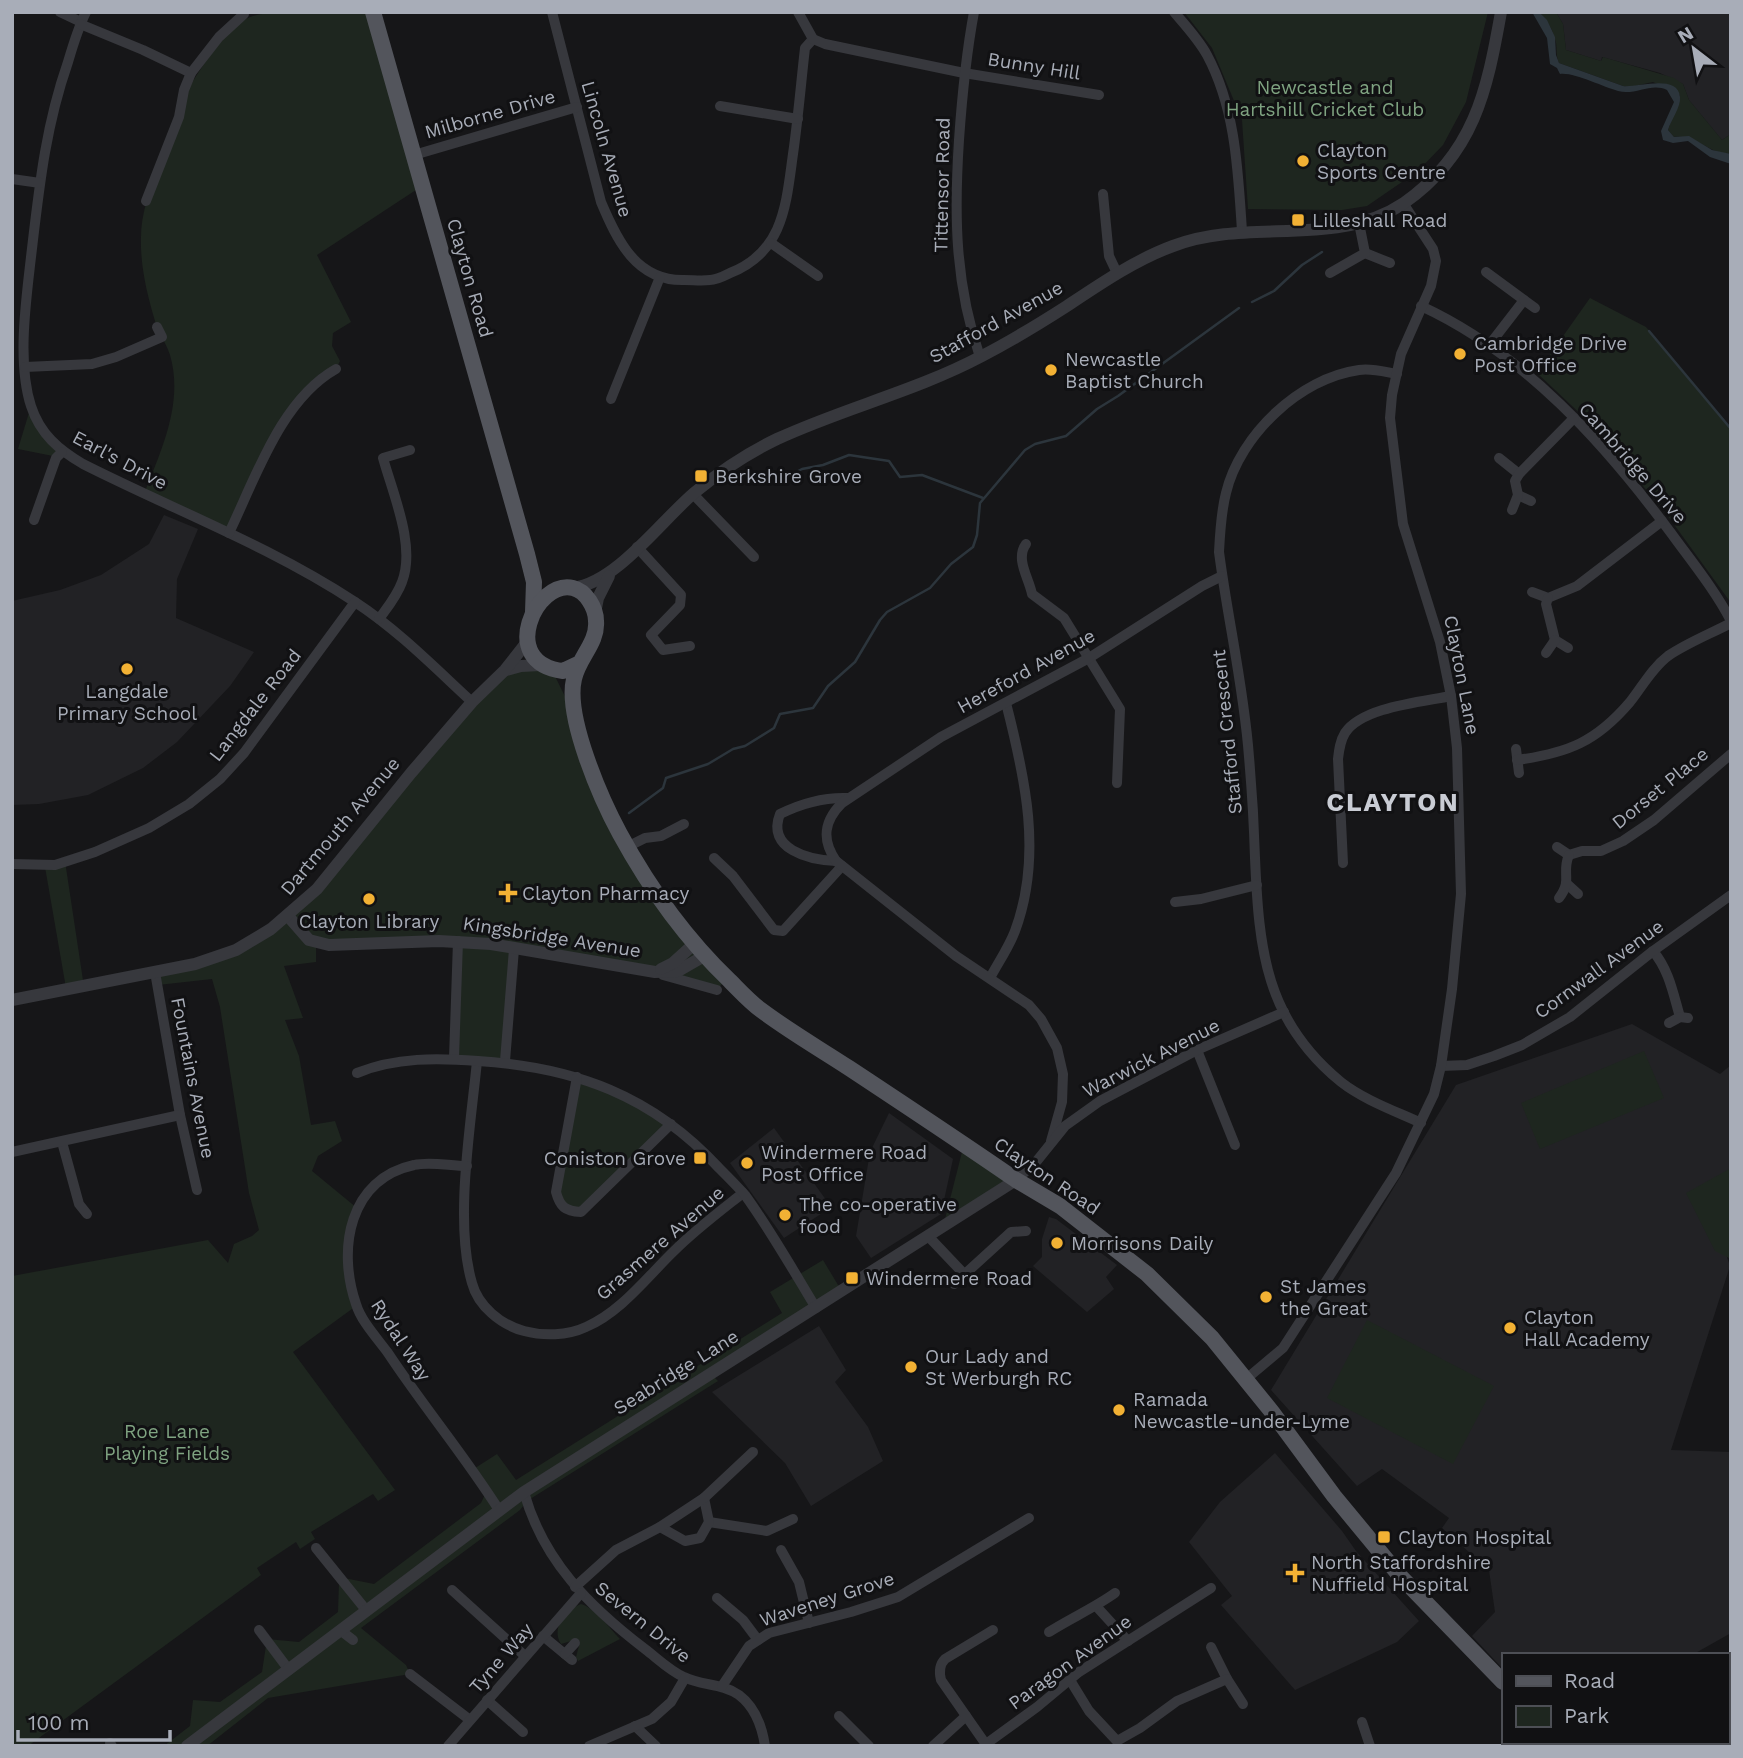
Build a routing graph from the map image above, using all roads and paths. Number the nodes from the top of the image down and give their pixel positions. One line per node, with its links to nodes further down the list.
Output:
1 (60, 12): 9 (street)
2 (373, 12): 17 (main road, Clayton Road)
3 (552, 12): 15 (street, Lincoln Avenue)
4 (797, 12): 10 (street)
5 (974, 12): 11 (street, Tittensor Road)
6 (1174, 12): 24 (street)
7 (1501, 12): 22 (street)
8 (244, 14): 12 (street)
9 (83, 20): 12 (street); 19 (street, Earl's Drive)
10 (813, 38): 11 (street, Bunny Hill); 16 (street, Lincoln Avenue)
11 (964, 72): 13 (street, Bunny Hill); 38 (street, Tittensor Road)
12 (191, 73): 21 (street)
13 (1099, 94)
14 (720, 106): 16 (street)
15 (576, 107): 17 (street, Milborne Drive); 32 (street, Lincoln Avenue)
16 (798, 119): 25 (street, Lincoln Avenue)
17 (414, 155): 57 (main road, Clayton Road)
18 (12, 179): 19 (street)
19 (40, 183): 39 (street, Earl's Drive)
20 (1103, 194): 29 (street)
21 (146, 201)
22 (1403, 203): 23 (street, Stafford Avenue); 34 (street, Clayton Lane)
23 (1359, 223): 24 (street, Stafford Avenue); 26 (street)
24 (1242, 231): 29 (street, Stafford Avenue)
25 (771, 243): 31 (street); 32 (street, Lincoln Avenue)
26 (1365, 253): 27 (street); 30 (street)
27 (1390, 262)
28 (1486, 272): 33 (street)
29 (1117, 273): 38 (street, Stafford Avenue)
30 (1330, 273)
31 (818, 276)
32 (660, 277): 42 (street)
33 (1524, 300): 35 (street); 37 (street)
34 (1422, 306): 37 (street, Cambridge Drive); 41 (street, Clayton Lane)
35 (1535, 308)
36 (157, 327): 39 (street)
37 (1490, 344): 43 (street, Cambridge Drive)
38 (980, 357): 48 (street, Stafford Avenue)
39 (25, 367): 45 (street, Earl's Drive)
40 (336, 369): 54 (street)
41 (1397, 374): 60 (street, Stafford Crescent); 78 (street, Clayton Lane)
42 (611, 399)
43 (1574, 418): 47 (street); 53 (street, Cambridge Drive)
44 (410, 450): 67 (street)
45 (62, 452): 52 (street); 54 (street, Earl's Drive)
46 (1499, 458): 47 (street)
47 (1519, 474): 49 (street)
48 (693, 494): 56 (street, Stafford Avenue); 58 (street)
49 (1518, 495): 50 (street); 51 (street)
50 (1531, 501)
51 (1512, 509)
52 (34, 520)
53 (1662, 521): 63 (street); 68 (street, Cambridge Drive)
54 (229, 533): 64 (street, Earl's Drive)
55 (1026, 544): 74 (street)
56 (637, 547): 59 (street, Stafford Avenue); 71 (street)
57 (527, 554): 61 (main road, Clayton Road); 65 (main road, Clayton Road)
58 (754, 557)
59 (610, 572): 61 (street, Stafford Avenue); 66 (street, Stafford Avenue)
60 (1222, 576): 74 (street, Hereford Avenue); 97 (street, Stafford Crescent)
61 (569, 588): 65 (main road); 66 (main road)
62 (1532, 592): 63 (street)
63 (1548, 598): 69 (street)
64 (355, 602): 67 (street, Earl's Drive); 95 (street, Langdale Road)
65 (533, 612): 70 (main road)
66 (595, 613): 75 (main road)
67 (379, 620): 79 (street, Earl's Drive)
68 (1731, 622): 84 (street)
69 (1555, 639): 72 (street); 73 (street)
70 (527, 642): 76 (main road); 77 (street, Dartmouth Avenue)
71 (690, 646)
72 (1568, 648)
73 (1546, 653)
74 (1089, 658): 80 (street, Hereford Avenue); 86 (street)
75 (580, 663): 76 (main road); 81 (main road, Clayton Road)
76 (546, 667): 77 (street); 81 (main road, Clayton Road)
77 (505, 670): 79 (street, Dartmouth Avenue)
78 (1451, 696): 94 (street); 118 (street, Clayton Lane)
79 (472, 702): 102 (street, Dartmouth Avenue)
80 (1006, 703): 87 (street, Hereford Avenue); 109 (street)
81 (576, 719): 90 (main road, Clayton Road)
82 (1516, 749): 84 (street)
83 (1731, 754): 91 (street, Dorset Place)
84 (1517, 760): 85 (street)
85 (1519, 773)
86 (1117, 783)
87 (848, 798): 93 (street, Hereford Avenue); 93 (street, Hereford Avenue)
88 (684, 824): 90 (street)
89 (1557, 847): 91 (street)
90 (627, 848): 105 (main road, Clayton Road)
91 (1569, 855): 96 (street)
92 (714, 858): 93 (street)
93 (839, 863): 109 (street, Hereford Avenue)
94 (1343, 863)
95 (12, 864)
96 (1567, 884): 98 (street); 100 (street)
97 (1257, 885): 101 (street); 112 (street, Stafford Crescent)
98 (1577, 894)
99 (1731, 895): 106 (street, Cornwall Avenue)
100 (1559, 898)
101 (1175, 902)
102 (288, 916): 103 (street, Kingsbridge Avenue); 107 (street, Dartmouth Avenue)
103 (458, 941): 104 (street, Kingsbridge Avenue); 115 (street)
104 (514, 948): 108 (street, Kingsbridge Avenue); 117 (street)
105 (699, 950): 108 (street, Kingsbridge Avenue); 131 (main road, Clayton Road)
106 (1653, 950): 113 (street); 118 (street, Cornwall Avenue)
107 (155, 972): 111 (street, Dartmouth Avenue); 123 (street, Fountains Avenue)
108 (654, 972): 110 (street, Kingsbridge Avenue)
109 (989, 978): 121 (street, Hereford Avenue)
110 (717, 990)
111 (12, 1000)
112 (1284, 1012): 114 (street, Warwick Avenue); 124 (street, Stafford Crescent)
113 (1669, 1023)
114 (1197, 1050): 122 (street, Warwick Avenue); 128 (street)
115 (454, 1058): 116 (street); 119 (street)
116 (477, 1061): 117 (street); 130 (street, Grasmere Avenue)
117 (505, 1061): 120 (street)
118 (1441, 1066): 124 (street, Clayton Lane)
119 (357, 1073)
120 (577, 1077): 125 (street); 125 (street)
121 (1062, 1102): 122 (street); 126 (street, Hereford Avenue)
122 (1081, 1114): 126 (street, Warwick Avenue)
123 (180, 1115): 127 (street); 132 (street, Fountains Avenue)
124 (1421, 1123): 140 (street, Clayton Lane)
125 (671, 1124): 133 (street)
126 (1051, 1141): 131 (street, Warwick Avenue)
127 (62, 1142): 129 (street); 134 (street)
128 (1235, 1145)
129 (12, 1152)
130 (467, 1166): 133 (street, Grasmere Avenue); 144 (street, Rydal Way)
131 (1016, 1180): 136 (street, Seabridge Lane); 140 (main road, Clayton Road)
132 (197, 1190)
133 (743, 1194): 139 (street)
134 (87, 1213)
135 (1026, 1231): 137 (street)
136 (928, 1236): 137 (street); 139 (street, Seabridge Lane)
137 (964, 1274): 138 (street)
138 (954, 1284)
139 (816, 1308): 142 (street, Seabridge Lane)
140 (1245, 1380): 175 (main road, Clayton Road)
141 (753, 1452): 143 (street, Tyne Way)
142 (524, 1492): 144 (street, Seabridge Lane); 153 (street, Severn Drive)
143 (704, 1499): 147 (street); 148 (street, Tyne Way)
144 (499, 1510): 157 (street, Seabridge Lane)
145 (1029, 1518): 158 (street, Waveney Grove)
146 (793, 1519): 147 (street)
147 (709, 1522): 148 (street)
148 (660, 1527): 153 (street, Tyne Way)
149 (316, 1548): 157 (street)
150 (782, 1550): 158 (street)
151 (1211, 1588): 166 (street, Paragon Avenue)
152 (452, 1590): 169 (street)
153 (578, 1590): 163 (street, Tyne Way); 172 (street, Severn Drive)
154 (1115, 1593): 156 (street)
155 (717, 1598): 165 (street)
156 (1096, 1606): 162 (street); 166 (street)
157 (366, 1610): 160 (street, Seabridge Lane)
158 (809, 1623): 165 (street, Waveney Grove)
159 (259, 1630): 170 (street)
160 (340, 1630): 164 (street); 170 (street, Seabridge Lane)
161 (993, 1630): 180 (street)
162 (1049, 1632)
163 (543, 1636): 167 (street); 169 (street, Tyne Way)
164 (353, 1640)
165 (758, 1640): 176 (street, Waveney Grove)
166 (1128, 1641): 174 (street, Paragon Avenue)
167 (575, 1643)
168 (1211, 1647): 173 (street)
169 (525, 1656): 177 (street, Tyne Way)
170 (289, 1670): 187 (street, Seabridge Lane)
171 (410, 1674): 181 (street)
172 (685, 1678): 176 (street, Severn Drive); 183 (street)
173 (1227, 1679): 178 (street); 185 (street)
174 (1070, 1680): 185 (street); 186 (street, Paragon Avenue)
175 (1502, 1681)
176 (722, 1686): 191 (street, Severn Drive)
177 (487, 1700): 181 (street, Tyne Way); 184 (street)
178 (1243, 1704)
179 (839, 1716): 192 (street)
180 (967, 1716): 186 (street); 193 (street)
181 (470, 1720): 188 (street, Tyne Way)
182 (1362, 1722): 194 (street)
183 (635, 1726): 189 (street); 190 (street)
184 (523, 1732)
185 (1118, 1743)
186 (987, 1745)
187 (187, 1746)
188 (448, 1746)
189 (589, 1746)
190 (656, 1746)
191 (765, 1746)
192 (869, 1746)
193 (933, 1746)
194 (1370, 1746)

